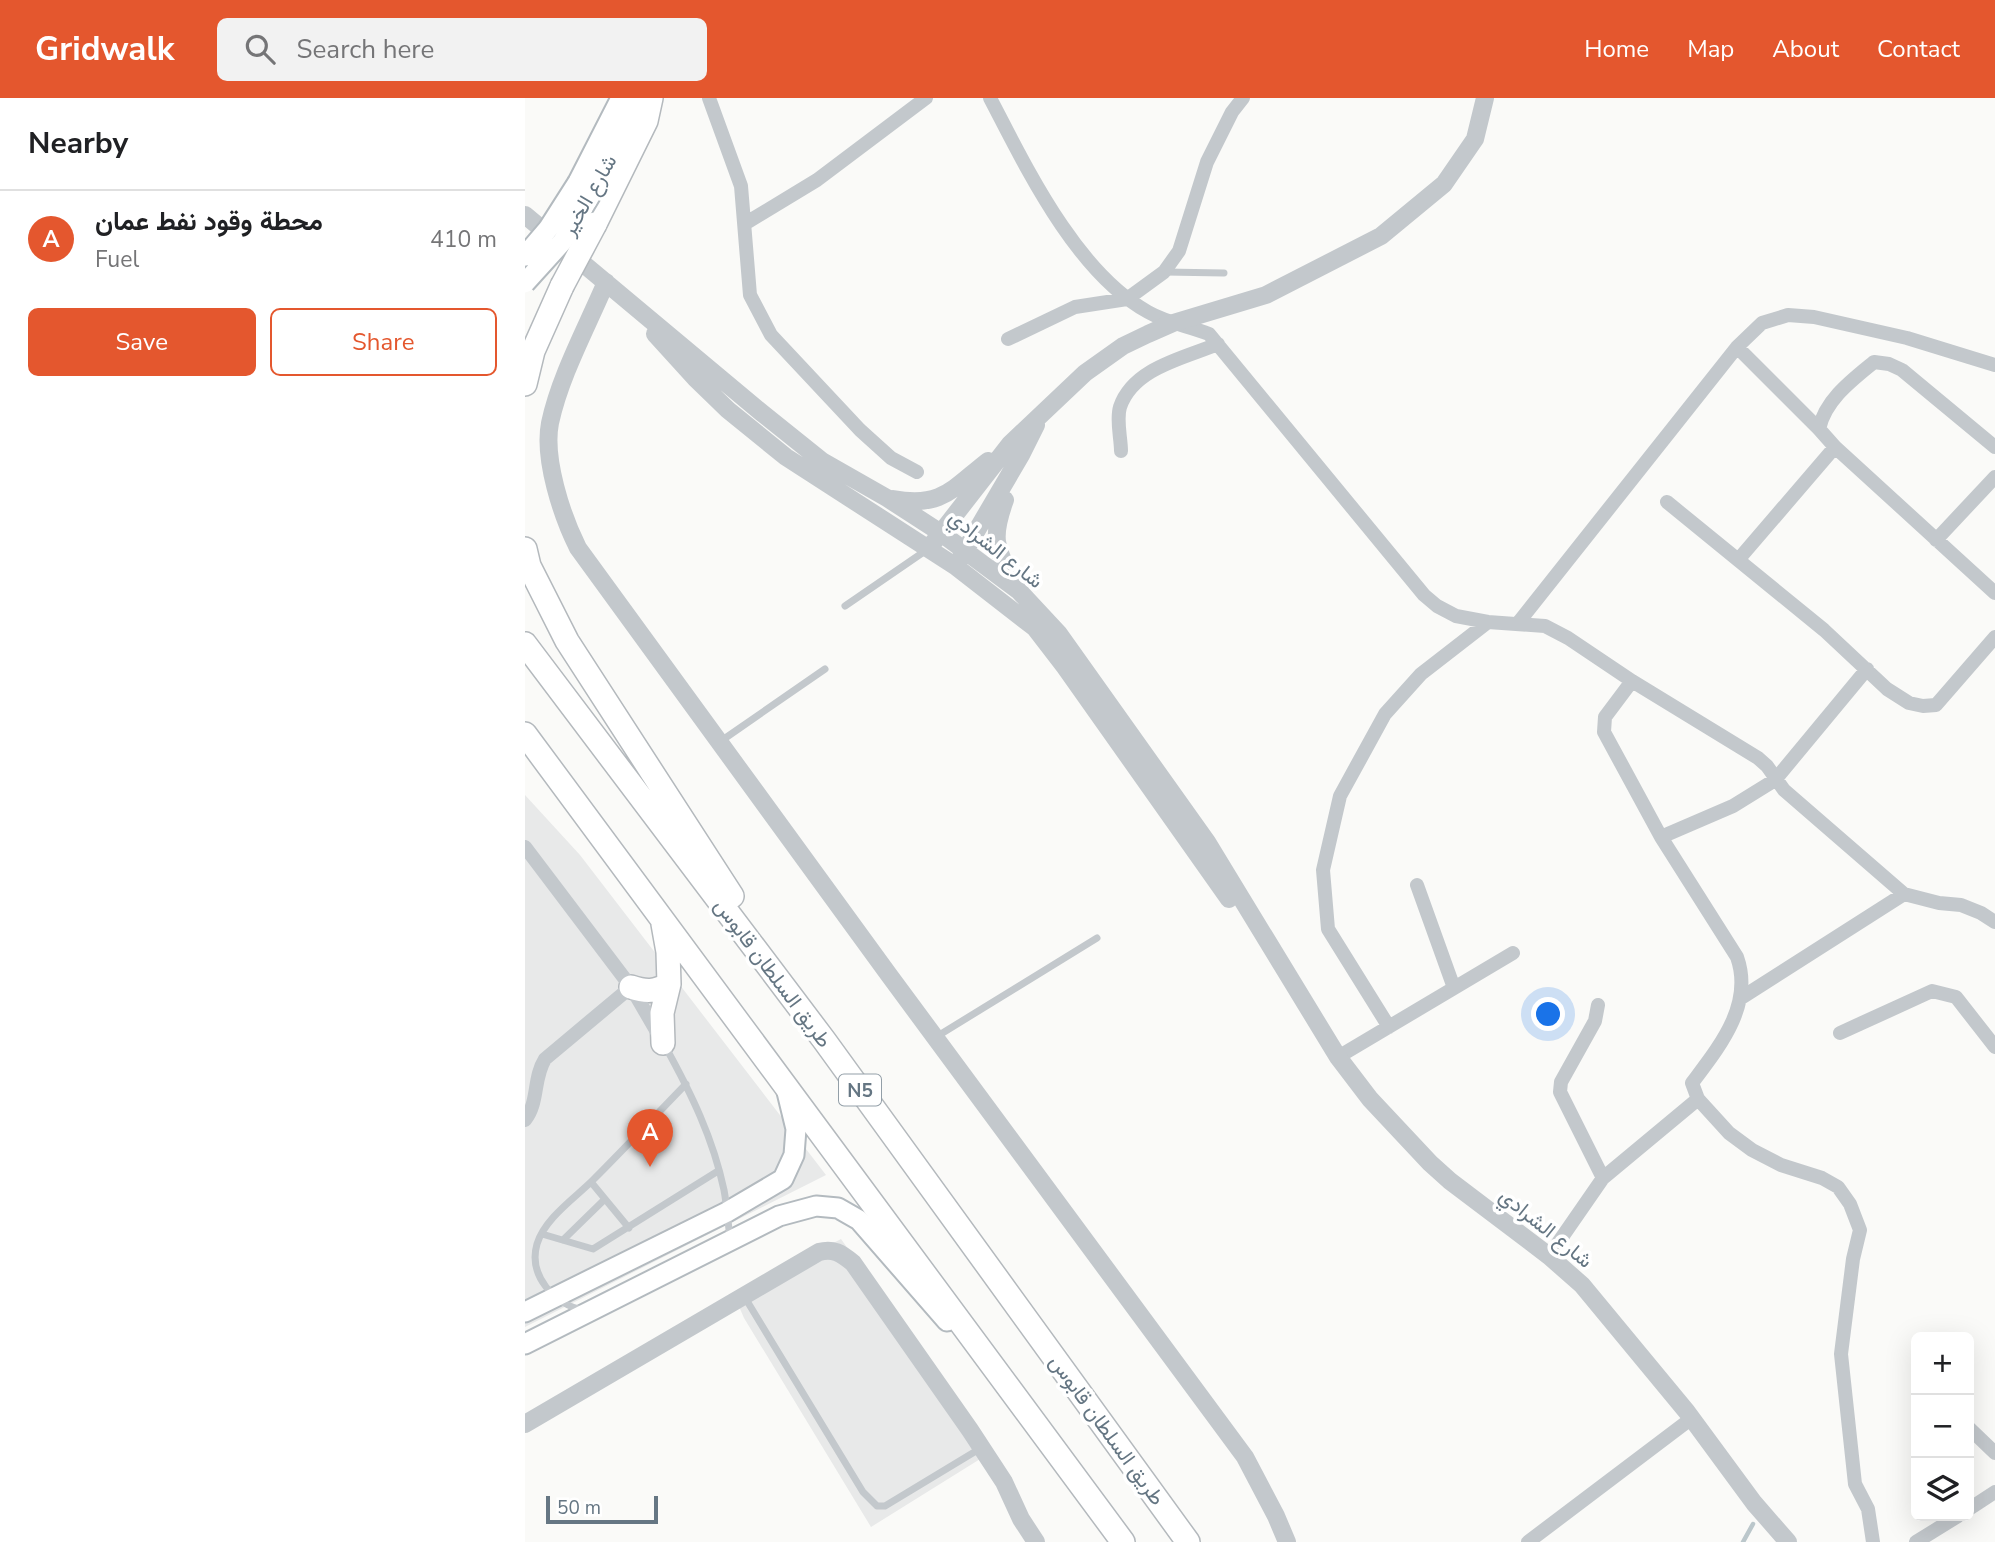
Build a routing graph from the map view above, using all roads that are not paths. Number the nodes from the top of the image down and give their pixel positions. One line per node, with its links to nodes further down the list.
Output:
1 (621, 98): 9 (main road, شارع الخير)
2 (639, 98): 9 (main road, شارع الخير)
3 (651, 98): 24 (highway, bridge)
4 (709, 98): 11 (street)
5 (926, 98): 11 (street)
6 (990, 98): 17 (street)
7 (1243, 98): 13 (street)
8 (1485, 98): 19 (street)
9 (586, 187): 12 (main road, شارع الخير, bridge); 16 (main road, شارع الخير, bridge)
10 (525, 215): 15 (street, شارع الشرادي)
11 (745, 223): 30 (street)
12 (525, 256)
13 (1164, 272): 14 (lane); 17 (street)
14 (1224, 273)
15 (606, 282): 18 (street, شارع الشرادي); 52 (street)
16 (525, 283)
17 (1126, 299): 19 (street); 20 (street)
18 (627, 300): 32 (street, شارع الشرادي); 37 (street, شارع الشرادي)
19 (1173, 323): 21 (street); 28 (street)
20 (1008, 339)
21 (1218, 344): 29 (street); 44 (street)
22 (1737, 346): 23 (street); 25 (street); 45 (street)
23 (1995, 365)
24 (525, 384)
25 (1819, 429): 26 (street); 27 (street)
26 (1835, 447): 35 (street); 39 (street)
27 (1995, 447)
28 (1016, 450): 32 (street); 34 (street); 38 (street); 41 (street)
29 (1121, 452)
30 (917, 472)
31 (1995, 477): 35 (street)
32 (887, 498): 34 (street, شارع الشرادي)
33 (1667, 502): 39 (street)
34 (941, 533): 37 (street); 38 (street, شارع الشرادي)
35 (1937, 540): 42 (street)
36 (525, 549): 71 (highway)
37 (929, 549): 40 (street, شارع الشرادي); 43 (lane)
38 (966, 551): 40 (street); 41 (street, شارع الشرادي)
39 (1738, 560): 49 (street)
40 (955, 566): 64 (street, شارع الشرادي)
41 (1019, 591): 64 (street, شارع الشرادي)
42 (1995, 593)
43 (845, 606)
44 (1487, 622): 45 (street); 68 (street)
45 (1518, 623): 50 (street)
46 (1995, 638): 49 (street)
47 (525, 644): 71 (highway, طريق السلطان قابوس / N5)
48 (825, 669): 52 (lane)
49 (1867, 669): 53 (street)
50 (1632, 681): 53 (street); 54 (street)
51 (525, 733): 58 (highway, N5)
52 (721, 742): 70 (street)
53 (1775, 780): 54 (street); 57 (street)
54 (1661, 837): 66 (street)
55 (525, 847): 63 (street)
56 (1417, 885): 65 (street)
57 (1904, 894): 59 (street); 66 (street)
58 (661, 918): 62 (highway); 76 (highway, N5)
59 (1995, 922)
60 (1097, 938): 70 (lane)
61 (1513, 953): 65 (street)
62 (669, 984): 63 (highway); 72 (highway)
63 (631, 987): 72 (street); 78 (street)
64 (1296, 988): 74 (street, شارع الشرادي)
65 (1454, 988): 68 (street)
66 (1741, 998): 77 (street)
67 (1598, 1004): 80 (street)
68 (1389, 1027): 74 (street)
69 (1840, 1033): 73 (street)
70 (935, 1037): 106 (street)
71 (824, 1041): 105 (highway, طريق السلطان قابوس / N5)
72 (663, 1043): 75 (lane)
73 (1995, 1047)
74 (1338, 1057): 88 (street, شارع الشرادي)
75 (686, 1084): 79 (lane); 81 (lane)
76 (785, 1084): 83 (main road); 96 (highway, N5)
77 (1698, 1099): 80 (street); 109 (street)
78 (525, 1120)
79 (718, 1171): 83 (lane); 84 (lane)
80 (1603, 1178): 88 (street)
81 (591, 1182): 82 (lane); 85 (lane)
82 (605, 1199): 84 (lane); 86 (lane)
83 (727, 1212): 87 (lane); 90 (main road)
84 (629, 1228): 86 (lane)
85 (542, 1234): 86 (lane); 90 (lane)
86 (563, 1240)
87 (730, 1241): 91 (main road); 96 (main road)
88 (1549, 1256): 94 (street, شارع الشرادي)
89 (744, 1296): 95 (street); 98 (street); 98 (lane)
90 (555, 1297): 91 (lane); 92 (main road)
91 (588, 1310): 93 (main road)
92 (525, 1312)
93 (525, 1344)
94 (1692, 1418): 107 (street); 108 (street, شارع الشرادي)
95 (525, 1424)
96 (1041, 1430): 104 (highway, N5)
97 (1974, 1433): 99 (street)
98 (982, 1448): 103 (street)
99 (1995, 1453)
100 (1995, 1492): 101 (street)
101 (1974, 1506)
102 (1950, 1521): 110 (street)
103 (1036, 1542)
104 (1123, 1542)
105 (1188, 1542)
106 (1287, 1542)
107 (1528, 1542)
108 (1788, 1542)
109 (1873, 1542)
110 (1916, 1542)

